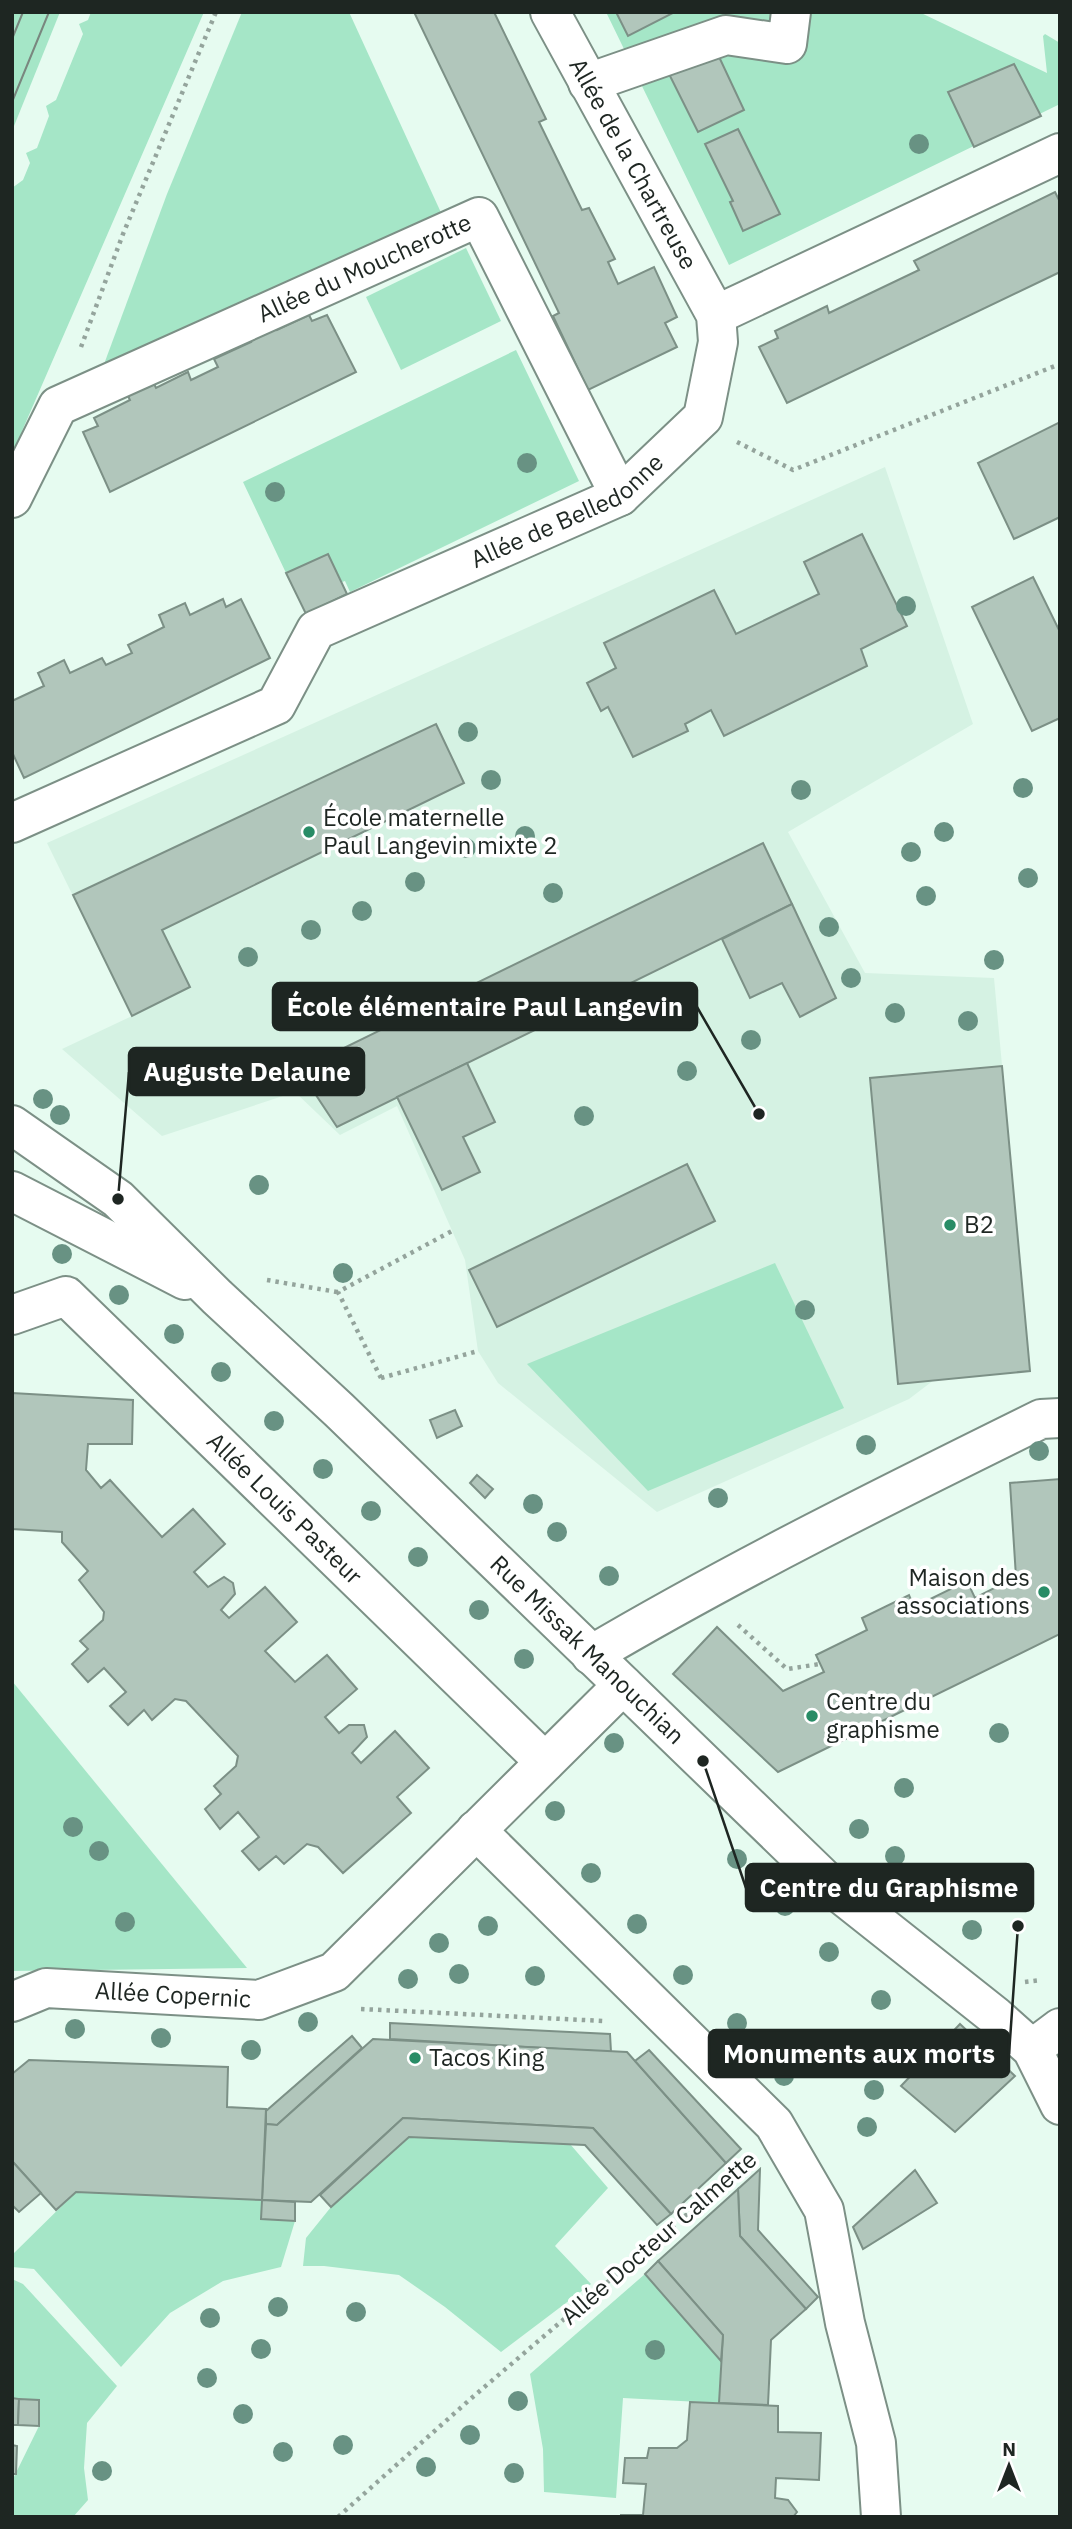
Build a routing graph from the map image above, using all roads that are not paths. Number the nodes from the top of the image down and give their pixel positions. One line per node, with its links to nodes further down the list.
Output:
1 (550, 12): 3 (street, Allée de la Chartreuse)
2 (791, 12): 3 (street)
3 (588, 83): 5 (street, Allée de la Chartreuse)
4 (1060, 153): 5 (street)
5 (716, 315): 6 (street, Allée de Belledonne)
6 (620, 496): 7 (street, Allée du Moucherotte); 8 (street, Allée de Belledonne)
7 (12, 498)
8 (12, 823)
9 (12, 1125): 11 (street, Rue Missak Manouchian)
10 (12, 1191): 11 (street, Rue Missak Manouchian)
11 (217, 1297): 14 (street, Rue Missak Manouchian)
12 (12, 1315): 16 (street, Allée Louis Pasteur)
13 (1060, 1418): 14 (street)
14 (591, 1655): 15 (street, Rue Missak Manouchian)
15 (623, 1685): 16 (street); 19 (street, Rue Missak Manouchian)
16 (545, 1762): 17 (street)
17 (477, 1829): 18 (street, Allée Copernic); 21 (street, Allée Docteur Calmette)
18 (12, 2002)
19 (1046, 2039): 20 (street)
20 (1060, 2105)
21 (881, 2517)

